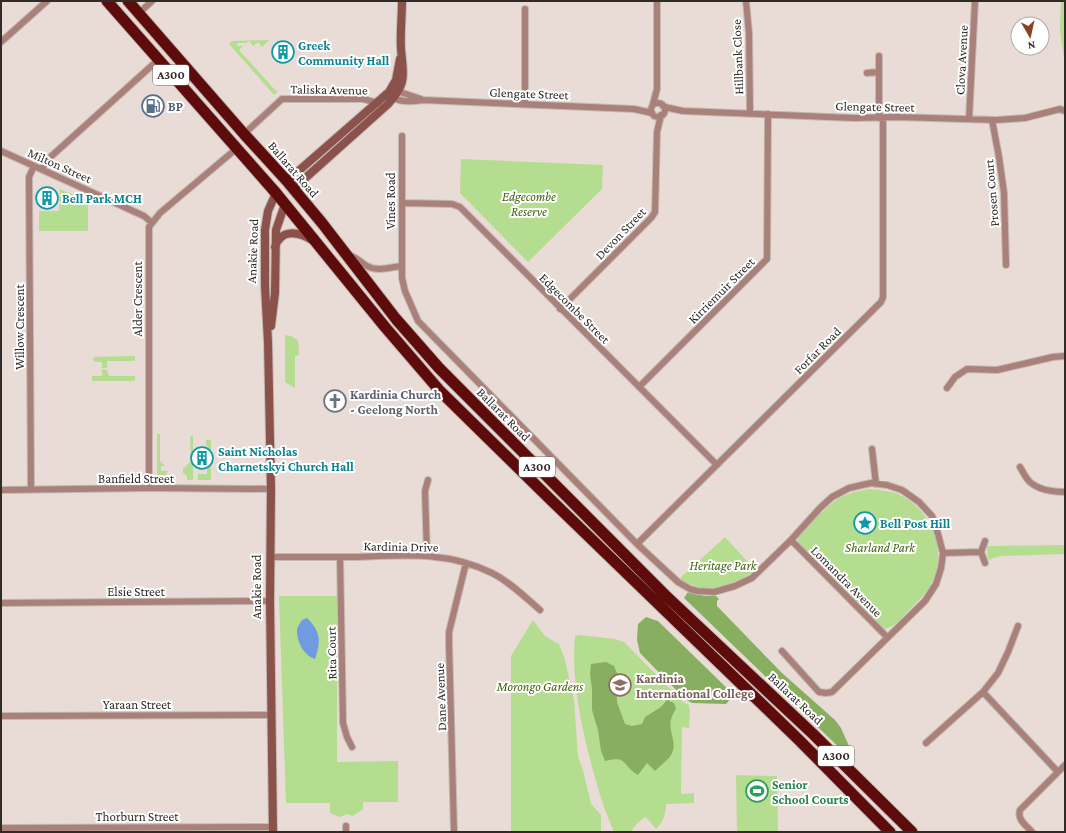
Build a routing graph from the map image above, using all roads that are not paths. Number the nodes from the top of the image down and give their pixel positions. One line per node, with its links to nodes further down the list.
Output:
1 (47, 1): 11 (street)
2 (107, 1): 13 (highway, A300)
3 (128, 1): 10 (highway, Ballarat Road / A300)
4 (152, 1): 10 (street)
5 (402, 1): 17 (main road)
6 (657, 1): 16 (street)
7 (746, 1): 25 (street, Hillbank Close)
8 (975, 1): 30 (street, Clova Avenue)
9 (525, 9): 19 (street)
10 (139, 14): 33 (highway, Ballarat Road / A300)
11 (1, 42)
12 (879, 56): 15 (street, Forfar Road)
13 (158, 60): 35 (highway, A300); 38 (street)
14 (867, 72): 15 (street)
15 (878, 72): 29 (street, Forfar Road)
16 (657, 89): 20 (street); 21 (street)
17 (393, 93): 18 (main road, Anakie Road); 19 (street, Glengate Street); 39 (main road, Anakie Road)
18 (378, 103): 33 (street, Taliska Avenue); 39 (main road, Anakie Road)
19 (525, 104): 22 (street, Glengate Street)
20 (653, 105): 21 (street); 22 (street, Glengate Street); 26 (street)
21 (662, 105): 23 (street, Glengate Street); 28 (street)
22 (634, 109): 26 (street, Glengate Street)
23 (683, 111): 25 (street, Glengate Street); 28 (street, Glengate Street)
24 (1065, 111): 31 (street, Glengate Street)
25 (750, 113): 27 (street, Glengate Street)
26 (652, 114): 28 (street); 32 (street, Devon Street)
27 (768, 114): 29 (street, Glengate Street); 53 (street, Kirriemuir Street)
28 (662, 115): 32 (street, Devon Street)
29 (881, 118): 30 (street, Glengate Street); 56 (street, Forfar Road)
30 (969, 120): 31 (street, Glengate Street)
31 (992, 120): 47 (street, Prosen Court)
32 (657, 132): 50 (street, Devon Street)
33 (244, 134): 39 (highway, Ballarat Road / A300)
34 (402, 136): 41 (street, Vines Road)
35 (236, 148): 40 (highway, A300); 43 (street)
36 (1, 151): 37 (street, Milton Street)
37 (34, 166): 38 (street, Milton Street); 63 (street, Willow Crescent)
38 (42, 169): 43 (street, Milton Street)
39 (290, 185): 40 (highway, Anakie Road); 42 (highway, Anakie Road); 46 (highway, Ballarat Road / A300)
40 (276, 194): 42 (highway, A300); 51 (main road, Anakie Road)
41 (402, 203): 48 (street, Vines Road); 50 (street, Edgecombe Street)
42 (285, 204): 44 (highway, A300); 45 (main road, Anakie Road)
43 (152, 222): 60 (street, Alder Crescent)
44 (319, 245): 45 (main road); 88 (highway, A300)
45 (275, 247): 51 (main road, Anakie Road)
46 (346, 255): 48 (street); 91 (highway, Ballarat Road / A300)
47 (1006, 265)
48 (402, 266): 49 (street, Vines Road)
49 (404, 287): 67 (street, Ballarat Road)
50 (560, 309): 53 (street, Edgecombe Street)
51 (268, 342): 61 (main road, Anakie Road)
52 (1065, 356): 54 (street)
53 (639, 387): 56 (street, Edgecombe Street)
54 (947, 388)
55 (872, 449): 59 (street)
56 (717, 465): 67 (street, Forfar Road)
57 (1020, 467): 64 (street)
58 (428, 480): 70 (street)
59 (876, 484): 65 (street); 69 (street)
60 (149, 488): 61 (street, Banfield Street); 63 (street, Banfield Street)
61 (271, 489): 71 (main road, Anakie Road)
62 (1, 490): 63 (street, Banfield Street)
63 (31, 490)
64 (1065, 492)
65 (791, 540): 67 (street, Ballarat Road); 79 (street, Lomandra Avenue)
66 (985, 541): 68 (street)
67 (637, 544)
68 (981, 552): 69 (street); 73 (street)
69 (943, 553): 79 (street)
70 (427, 555): 72 (street, Kardinia Drive); 74 (street, Kardinia Drive)
71 (270, 557): 72 (street, Kardinia Drive); 75 (main road, Anakie Road)
72 (340, 557): 85 (street, Rita Court)
73 (986, 562)
74 (466, 563): 77 (street, Kardinia Drive); 92 (street, Dane Avenue)
75 (270, 601): 76 (street, Elsie Street); 82 (main road, Anakie Road)
76 (1, 603)
77 (540, 610)
78 (1018, 626): 81 (street)
79 (887, 637): 80 (street)
80 (782, 651)
81 (983, 692): 84 (street); 87 (street)
82 (272, 714): 83 (street, Yaraan Street); 90 (main road, Anakie Road)
83 (1, 716)
84 (926, 744)
85 (352, 746)
86 (1065, 765): 87 (street)
87 (1058, 772): 94 (street)
88 (879, 827): 93 (highway, A300)
89 (1, 828): 90 (street, Thorburn Street)
90 (273, 829)
91 (909, 831)
92 (454, 832)
93 (890, 832)
94 (1032, 832)

